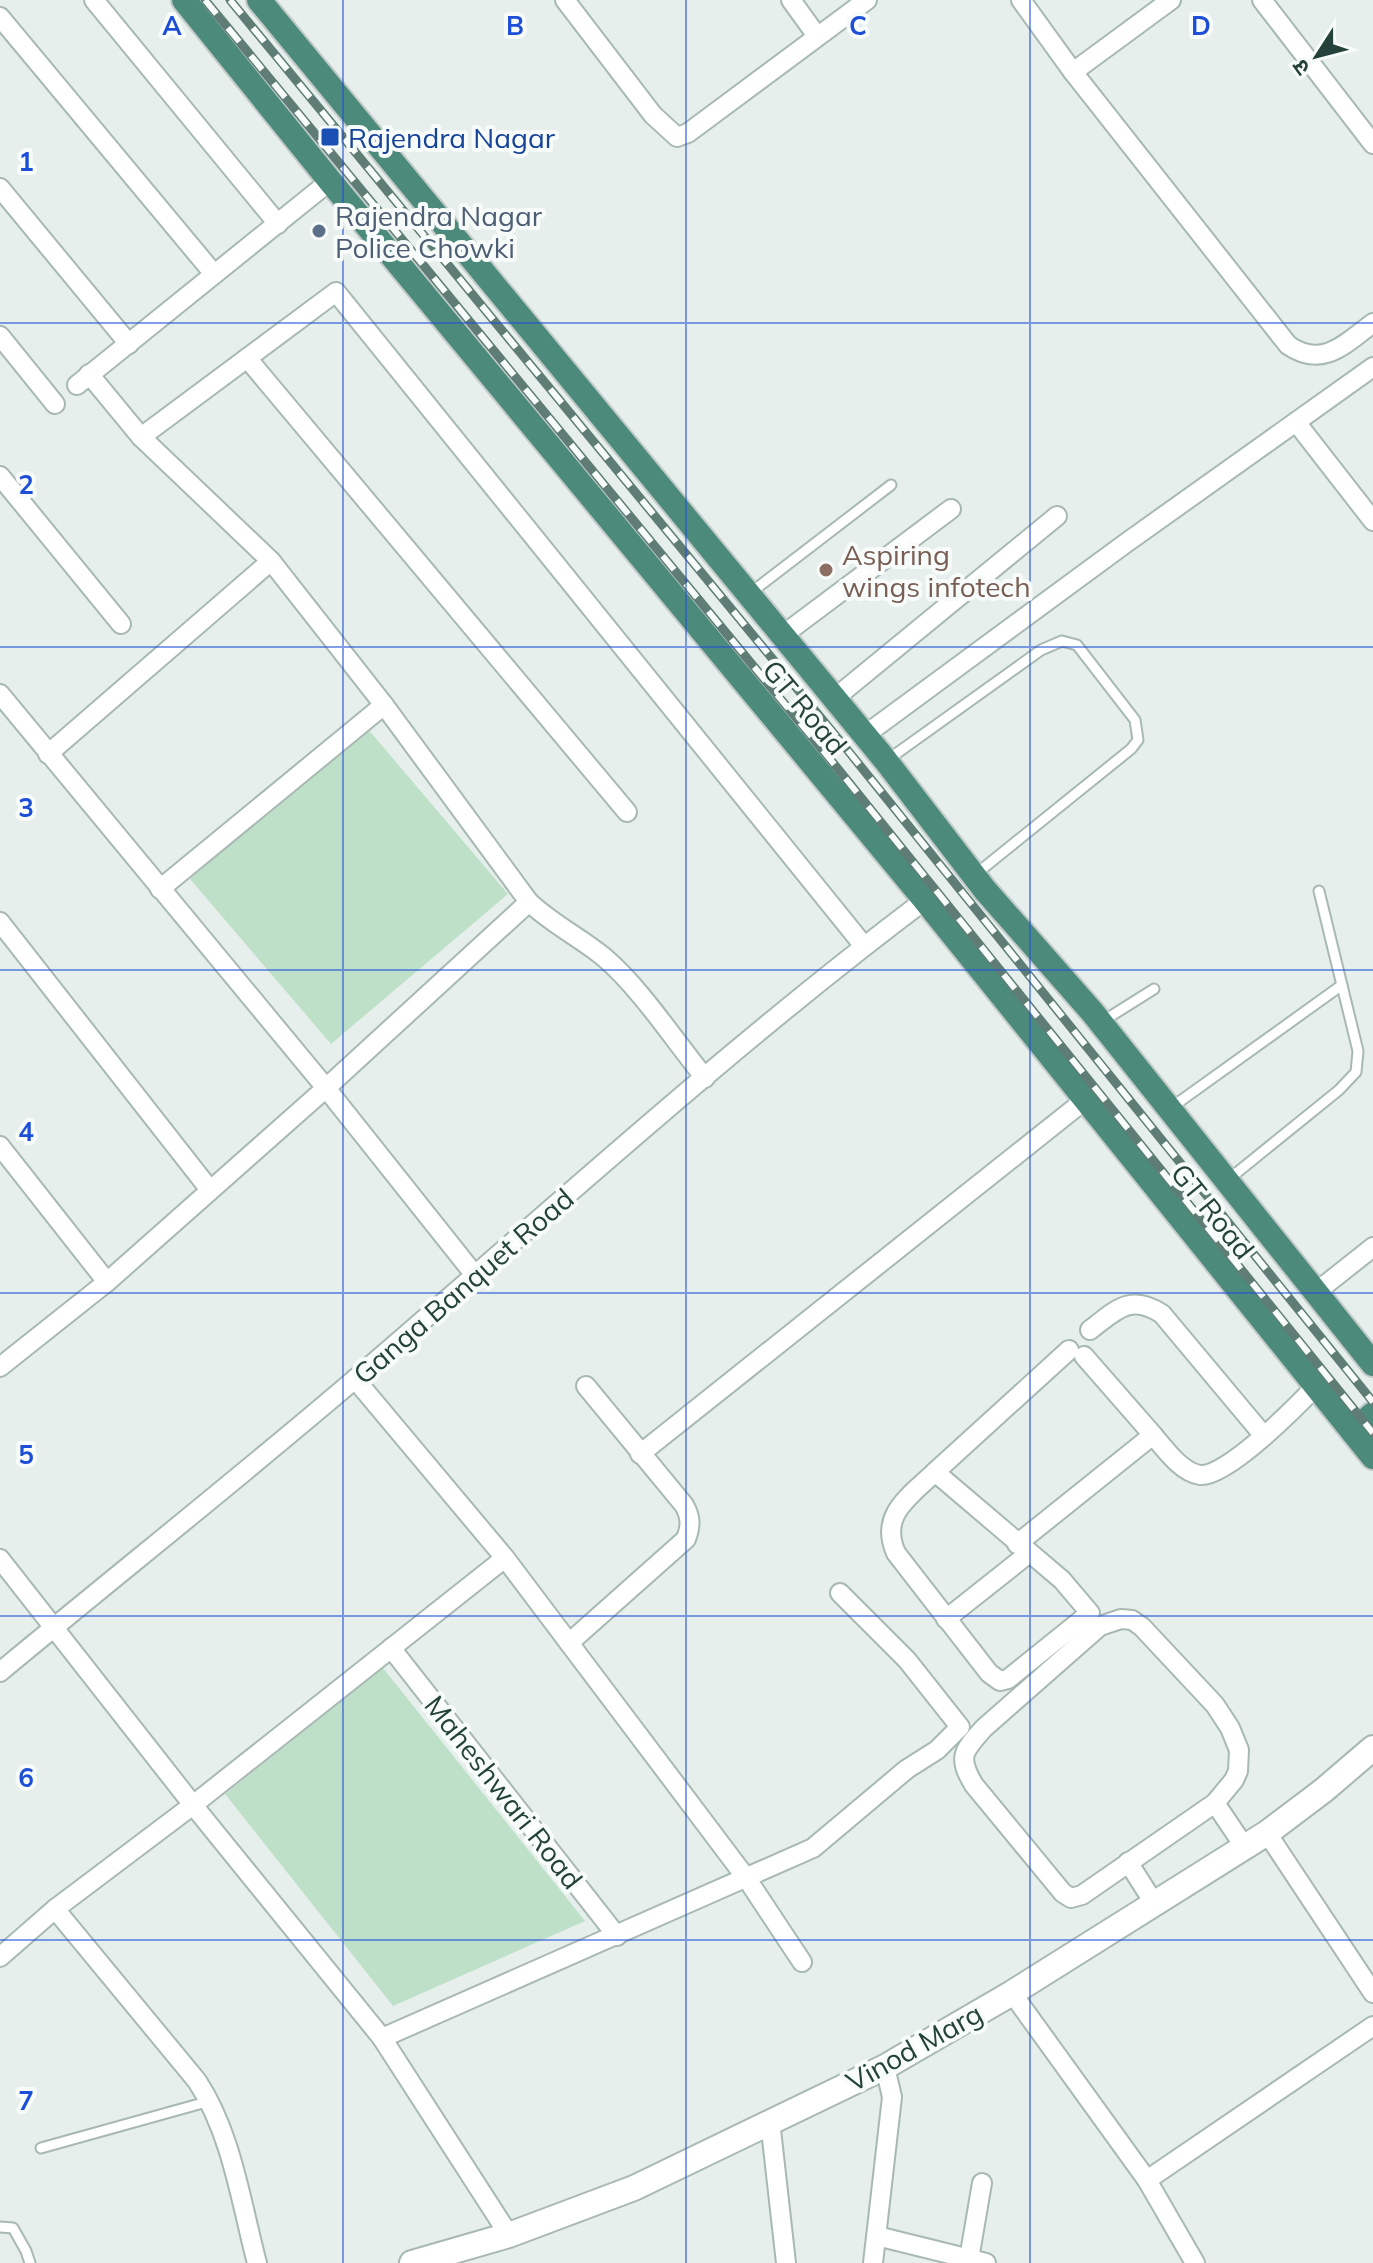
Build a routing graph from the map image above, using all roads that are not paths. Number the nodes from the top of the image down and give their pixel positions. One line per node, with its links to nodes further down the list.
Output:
1 (94, 0): 16 (street)
2 (184, 0): 14 (highway, GT Road)
3 (259, 0): 32 (highway, GT Road)
4 (565, 0): 11 (street)
5 (791, 0): 11 (street)
6 (867, 0): 11 (street)
7 (1021, 0): 12 (street)
8 (1171, 0): 12 (street)
9 (1262, 0): 13 (street)
10 (0, 17): 17 (street)
11 (817, 36)
12 (1073, 72): 18 (street)
13 (1373, 144)
14 (330, 181): 16 (street); 45 (highway, GT Road)
15 (0, 188): 20 (street)
16 (278, 224): 17 (street)
17 (214, 274): 20 (street)
18 (1373, 323)
19 (0, 336): 23 (street)
20 (129, 344): 25 (street)
21 (247, 358): 25 (street); 41 (street); 48 (street)
22 (1373, 367): 24 (street)
23 (55, 404)
24 (1296, 422): 29 (street); 38 (street)
25 (141, 437): 31 (street)
26 (0, 476): 33 (street)
27 (891, 485): 32 (lane)
28 (951, 509): 34 (street)
29 (1370, 512)
30 (1057, 516): 36 (street)
31 (271, 561): 37 (street); 39 (street)
32 (749, 594): 34 (highway, GT Road)
33 (121, 624)
34 (783, 635): 36 (highway, GT Road)
35 (0, 694): 39 (street)
36 (835, 698): 38 (highway, GT Road)
37 (384, 705): 43 (street); 46 (street)
38 (865, 735): 40 (highway, GT Road)
39 (48, 754): 43 (street)
40 (886, 761): 42 (highway, GT Road); 42 (lane)
41 (627, 812)
42 (974, 876): 51 (highway, GT Road)
43 (160, 889): 53 (street)
44 (1319, 891): 49 (lane)
45 (925, 900): 48 (street, Ganga Banquet Road); 54 (highway, GT Road)
46 (529, 902): 52 (street); 53 (street)
47 (0, 922): 58 (street)
48 (864, 946): 52 (street, Ganga Banquet Road)
49 (1342, 985): 55 (lane); 57 (lane)
50 (1154, 989): 51 (lane)
51 (1101, 1023): 55 (highway, GT Road)
52 (705, 1078): 60 (street, Ganga Banquet Road)
53 (326, 1088): 58 (street); 60 (street)
54 (1085, 1100): 68 (highway, GT Road); 73 (street)
55 (1169, 1109): 57 (highway, GT Road)
56 (0, 1146): 61 (street)
57 (1226, 1181): 62 (highway, GT Road)
58 (210, 1190): 61 (street)
59 (1373, 1247): 62 (street)
60 (474, 1274): 66 (street, Ganga Banquet Road)
61 (107, 1282): 64 (street)
62 (1315, 1293): 65 (highway, GT Road)
63 (1090, 1330): 72 (street)
64 (3, 1359)
65 (1373, 1364)
66 (355, 1379): 77 (street); 81 (street, Ganga Banquet Road)
67 (586, 1386): 73 (street)
68 (1316, 1386): 70 (highway, GT Road); 72 (street)
69 (1373, 1414): 70 (highway)
70 (1353, 1432): 74 (highway, GT Road)
71 (1153, 1435): 72 (street); 75 (street); 76 (street)
72 (1264, 1436)
73 (640, 1454): 82 (street)
74 (1373, 1457)
75 (935, 1472): 76 (street); 80 (street)
76 (1023, 1549): 80 (street); 80 (street)
77 (505, 1558): 82 (street); 83 (street)
78 (0, 1559): 81 (street)
79 (840, 1593): 91 (street)
80 (946, 1619)
81 (53, 1628): 84 (street, Ganga Banquet Road); 87 (street)
82 (569, 1643): 91 (street)
83 (391, 1648): 87 (street); 94 (street, Maheshwari Road)
84 (0, 1672)
85 (1373, 1748): 88 (street, Vinod Marg)
86 (1215, 1803): 89 (street); 90 (street); 90 (street)
87 (193, 1805): 93 (street); 100 (street)
88 (1267, 1833): 89 (street, Vinod Marg); 98 (street)
89 (1244, 1846): 92 (street, Vinod Marg)
90 (1128, 1862): 92 (street)
91 (747, 1879): 94 (street); 96 (street)
92 (1154, 1903): 97 (street, Vinod Marg)
93 (55, 1909): 95 (street); 102 (street)
94 (617, 1936): 100 (street)
95 (0, 1957)
96 (802, 1962)
97 (1012, 1993): 101 (street, Vinod Marg); 105 (street)
98 (1373, 1993)
99 (1373, 2026): 105 (street)
100 (382, 2038): 108 (street)
101 (885, 2067): 103 (street, Vinod Marg); 109 (street)
102 (210, 2101): 104 (lane); 112 (street)
103 (770, 2121): 108 (street, Vinod Marg); 114 (street)
104 (41, 2148)
105 (1147, 2180): 116 (street)
106 (982, 2183): 110 (street)
107 (0, 2227): 111 (lane)
108 (509, 2235): 113 (street, Vinod Marg)
109 (877, 2236): 110 (street); 115 (street)
110 (978, 2261)
111 (30, 2263)
112 (257, 2263)
113 (412, 2263)
114 (786, 2263)
115 (873, 2263)
116 (1195, 2263)

